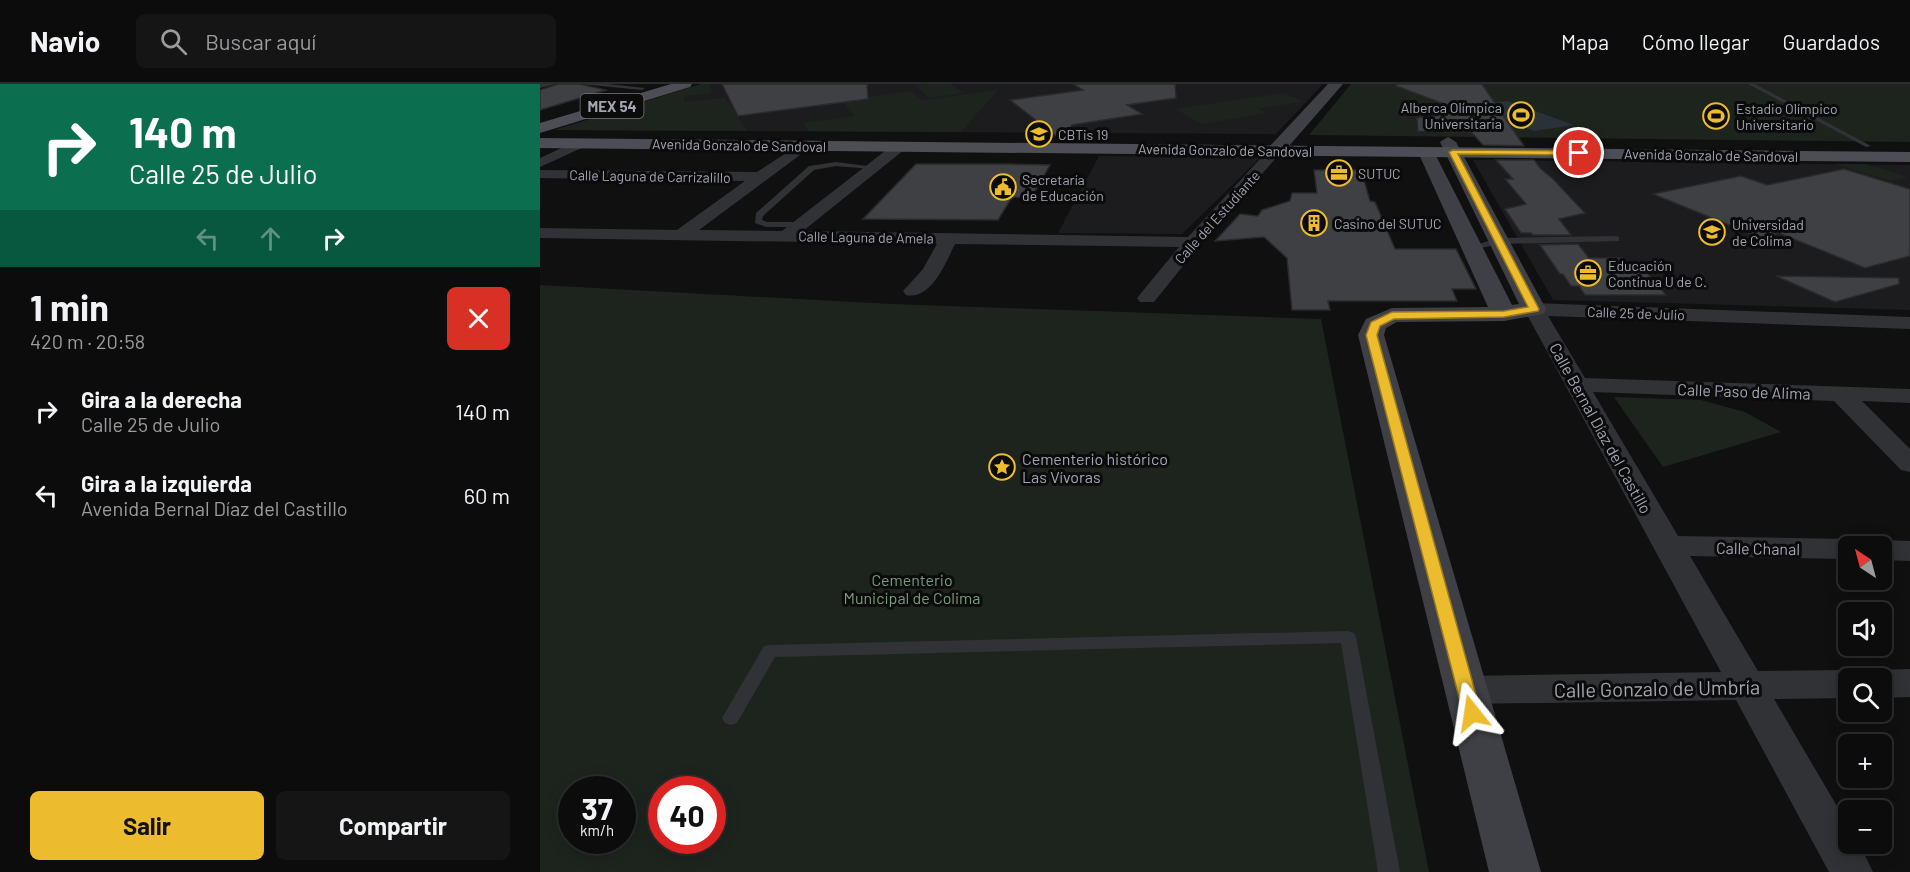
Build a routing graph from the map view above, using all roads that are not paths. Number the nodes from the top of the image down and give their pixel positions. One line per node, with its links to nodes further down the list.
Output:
1 (553, 84): 6 (lane)
2 (584, 84): 7 (lane)
3 (685, 84): 9 (main road, MEX 54)
4 (1336, 84): 14 (street, Calle del Estudiante)
5 (1751, 84): 16 (lane)
6 (540, 86)
7 (649, 86): 8 (main road, MEX 54)
8 (540, 118)
9 (540, 128)
10 (542, 141): 11 (main road, Avenida Gonzalo de Sandoval); 12 (main road, Avenida Gonzalo de Sandoval)
11 (781, 141): 12 (main road, Avenida Gonzalo de Sandoval); 13 (main road, Avenida Gonzalo de Sandoval); 15 (main road, Avenida Gonzalo de Sandoval)
12 (582, 143): 22 (street)
13 (1026, 143): 14 (main road, Avenida Gonzalo de Sandoval); 17 (main road, Avenida Gonzalo de Sandoval)
14 (1281, 145): 18 (main road, Avenida Gonzalo de Sandoval); 20 (main road, Avenida Gonzalo de Sandoval); 33 (street, Calle del Estudiante)
15 (803, 146): 17 (main road, Avenida Gonzalo de Sandoval); 25 (street)
16 (1868, 146): 18 (main road, Avenida Gonzalo de Sandoval); 19 (main road, Avenida Gonzalo de Sandoval)
17 (899, 147): 23 (street)
18 (1450, 147): 20 (main road, Avenida Gonzalo de Sandoval); 21 (main road, Avenida Gonzalo de Sandoval); 32 (street)
19 (1910, 147)
20 (1426, 152): 34 (street)
21 (1910, 157)
22 (540, 163)
23 (871, 167): 26 (street); 26 (lane)
24 (540, 174): 25 (street, Calle Laguna de Carrizalillo)
25 (760, 177): 28 (street)
26 (801, 225): 29 (street)
27 (540, 233): 28 (street, Calle Laguna de Amela)
28 (681, 235): 29 (street, Calle Laguna de Amela)
29 (787, 236): 30 (street, Calle Laguna de Amela)
30 (949, 238): 33 (street, Calle Laguna de Amela); 35 (street)
31 (1616, 239): 32 (lane)
32 (1499, 241): 34 (lane); 37 (street)
33 (1193, 242): 36 (street, Calle del Estudiante)
34 (1472, 247): 38 (street)
35 (913, 291)
36 (1147, 298)
37 (1534, 309): 38 (street, Calle 25 de Julio); 39 (street, Calle 25 de Julio); 40 (street, Calle Bernal Díaz del Castillo)
38 (1504, 314): 52 (street, Calle 25 de Julio)
39 (1910, 322)
40 (1578, 385): 41 (street, Calle Paso de Alima); 44 (street, Calle Bernal Díaz del Castillo)
41 (1841, 394): 42 (street, Calle Paso de Alima); 43 (street)
42 (1910, 396)
43 (1910, 464)
44 (1668, 546): 45 (street, Calle Chanal); 51 (street, Calle Bernal Díaz del Castillo)
45 (1838, 549)
46 (1892, 550): 47 (street)
47 (1910, 551)
48 (1910, 683): 50 (street)
49 (1838, 684): 51 (street, Calle Gonzalo de Umbría)
50 (1892, 684)
51 (1747, 686): 52 (street, Calle Gonzalo de Umbría); 56 (street, Calle Bernal Díaz del Castillo)
52 (1466, 690): 55 (street)
53 (731, 718): 54 (lane)
54 (1389, 872)
55 (1515, 872)
56 (1852, 872)

